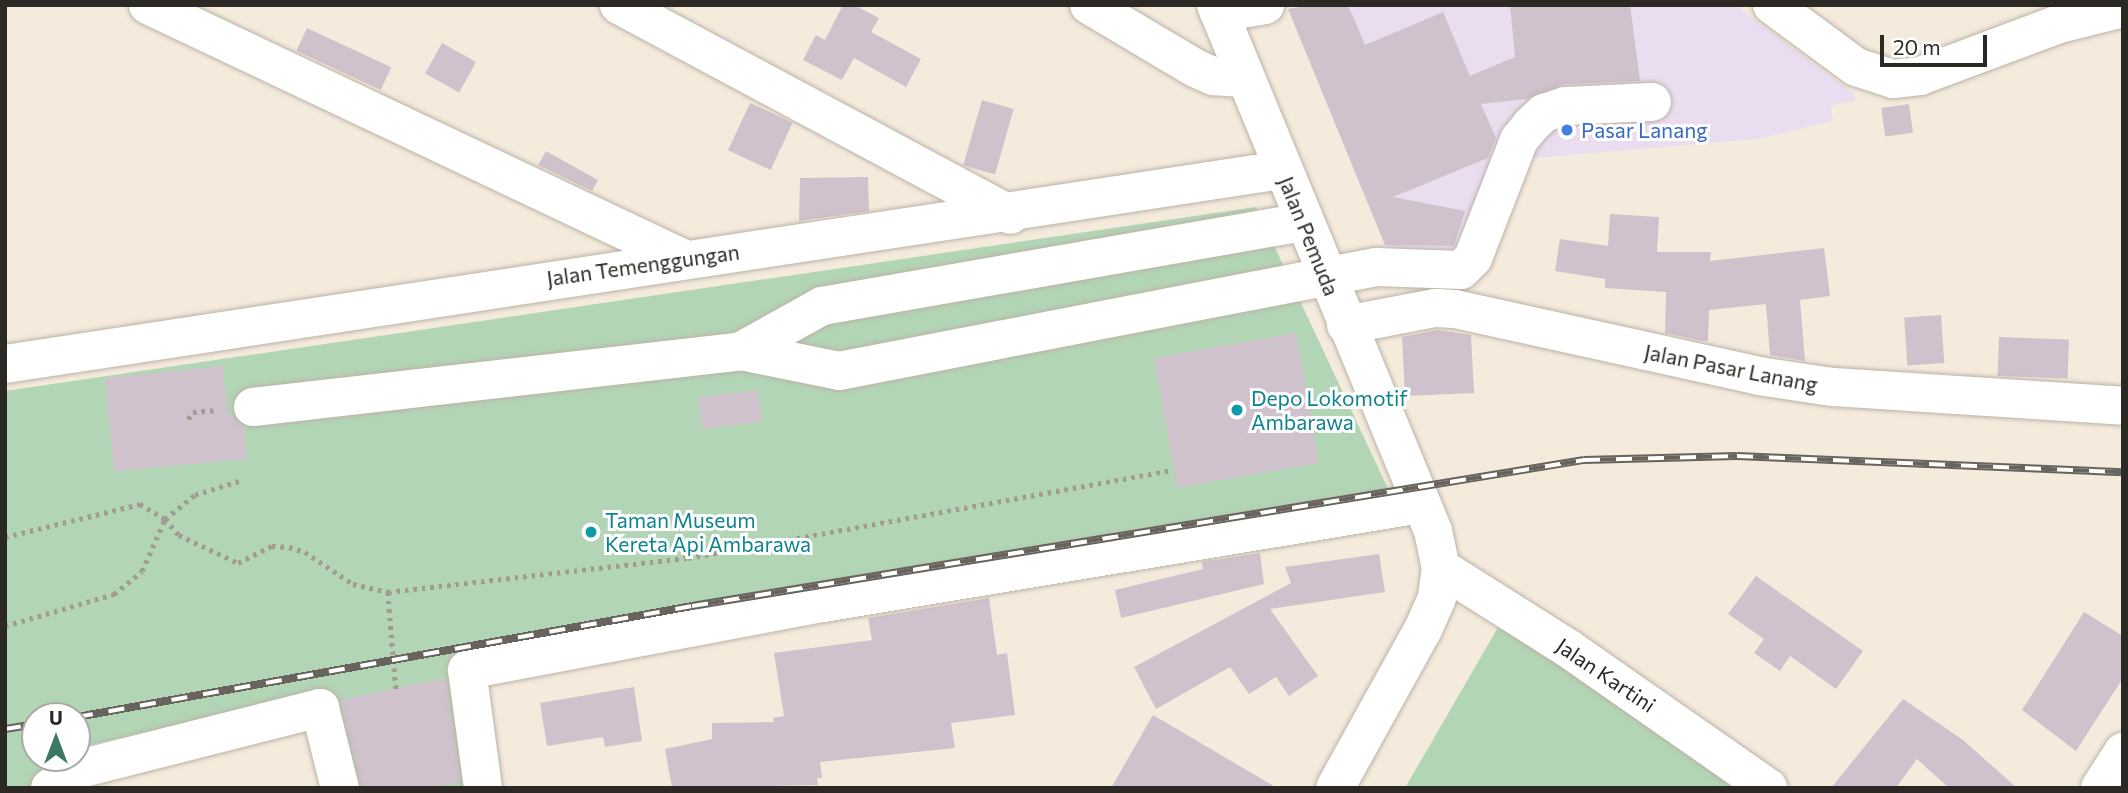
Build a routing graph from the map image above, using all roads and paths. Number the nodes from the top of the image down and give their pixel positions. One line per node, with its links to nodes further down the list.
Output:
1 (148, 5): 13 (street)
2 (619, 5): 11 (street)
3 (1089, 5): 8 (street)
4 (1265, 5): 7 (street)
5 (1772, 5): 6 (street)
6 (2123, 8)
7 (1217, 9): 8 (street, Jalan Pemuda)
8 (1242, 78): 10 (street, Jalan Pemuda)
9 (1652, 102): 14 (street)
10 (1282, 170): 11 (street, Jalan Temenggungan); 12 (street, Jalan Pemuda)
11 (1010, 215): 13 (street, Jalan Temenggungan)
12 (1304, 222): 14 (street, Jalan Pemuda); 16 (street)
13 (682, 258): 17 (street, Jalan Temenggungan)
14 (1325, 277): 15 (street, Jalan Pemuda); 16 (street)
15 (1346, 326): 18 (street, Jalan Pasar Lanang); 22 (street, Jalan Pemuda)
16 (741, 351): 19 (street)
17 (5, 364)
18 (2123, 406)
19 (253, 407)
20 (1170, 470): 26 (path)
21 (239, 481): 23 (path)
22 (1421, 504): 25 (street, Jalan Pemuda); 33 (street)
23 (165, 519): 24 (path); 26 (path); 27 (path)
24 (5, 537)
25 (1440, 568): 30 (street, Jalan Kartini); 34 (street, Jalan Pemuda)
26 (388, 592): 28 (path)
27 (5, 626)
28 (396, 688)
29 (2123, 752): 35 (street)
30 (1744, 781)
31 (50, 788): 32 (street)
32 (340, 788)
33 (483, 788)
34 (1335, 788)
35 (2100, 788)

